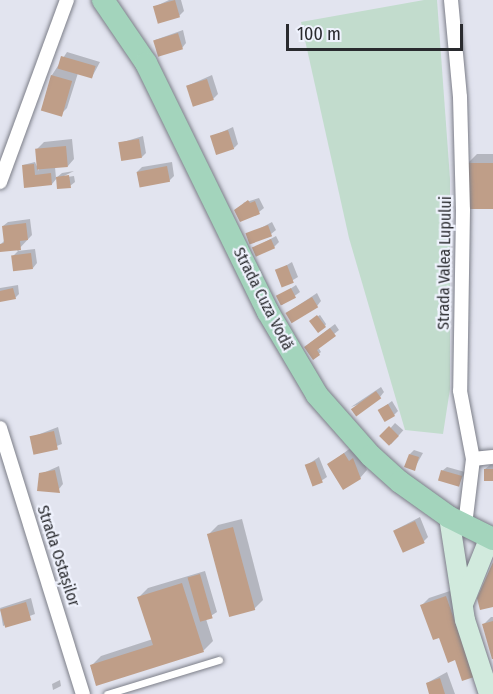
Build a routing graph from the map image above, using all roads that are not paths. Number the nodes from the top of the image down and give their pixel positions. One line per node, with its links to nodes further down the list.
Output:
1 (67, 0): 4 (street)
2 (103, 0): 8 (main road, Strada Cuza Vodă)
3 (451, 0): 7 (street, Strada Valea Lupului)
4 (0, 182)
5 (0, 428): 12 (street, Strada Ostașilor)
6 (493, 457): 7 (street)
7 (473, 459): 8 (street, Strada Valea Lupului)
8 (457, 521): 9 (main road, Strada Cuza Vodă); 10 (main road)
9 (492, 538): 10 (main road)
10 (463, 604): 14 (main road)
11 (219, 660): 13 (lane)
12 (83, 694)
13 (107, 694)
14 (489, 694)

